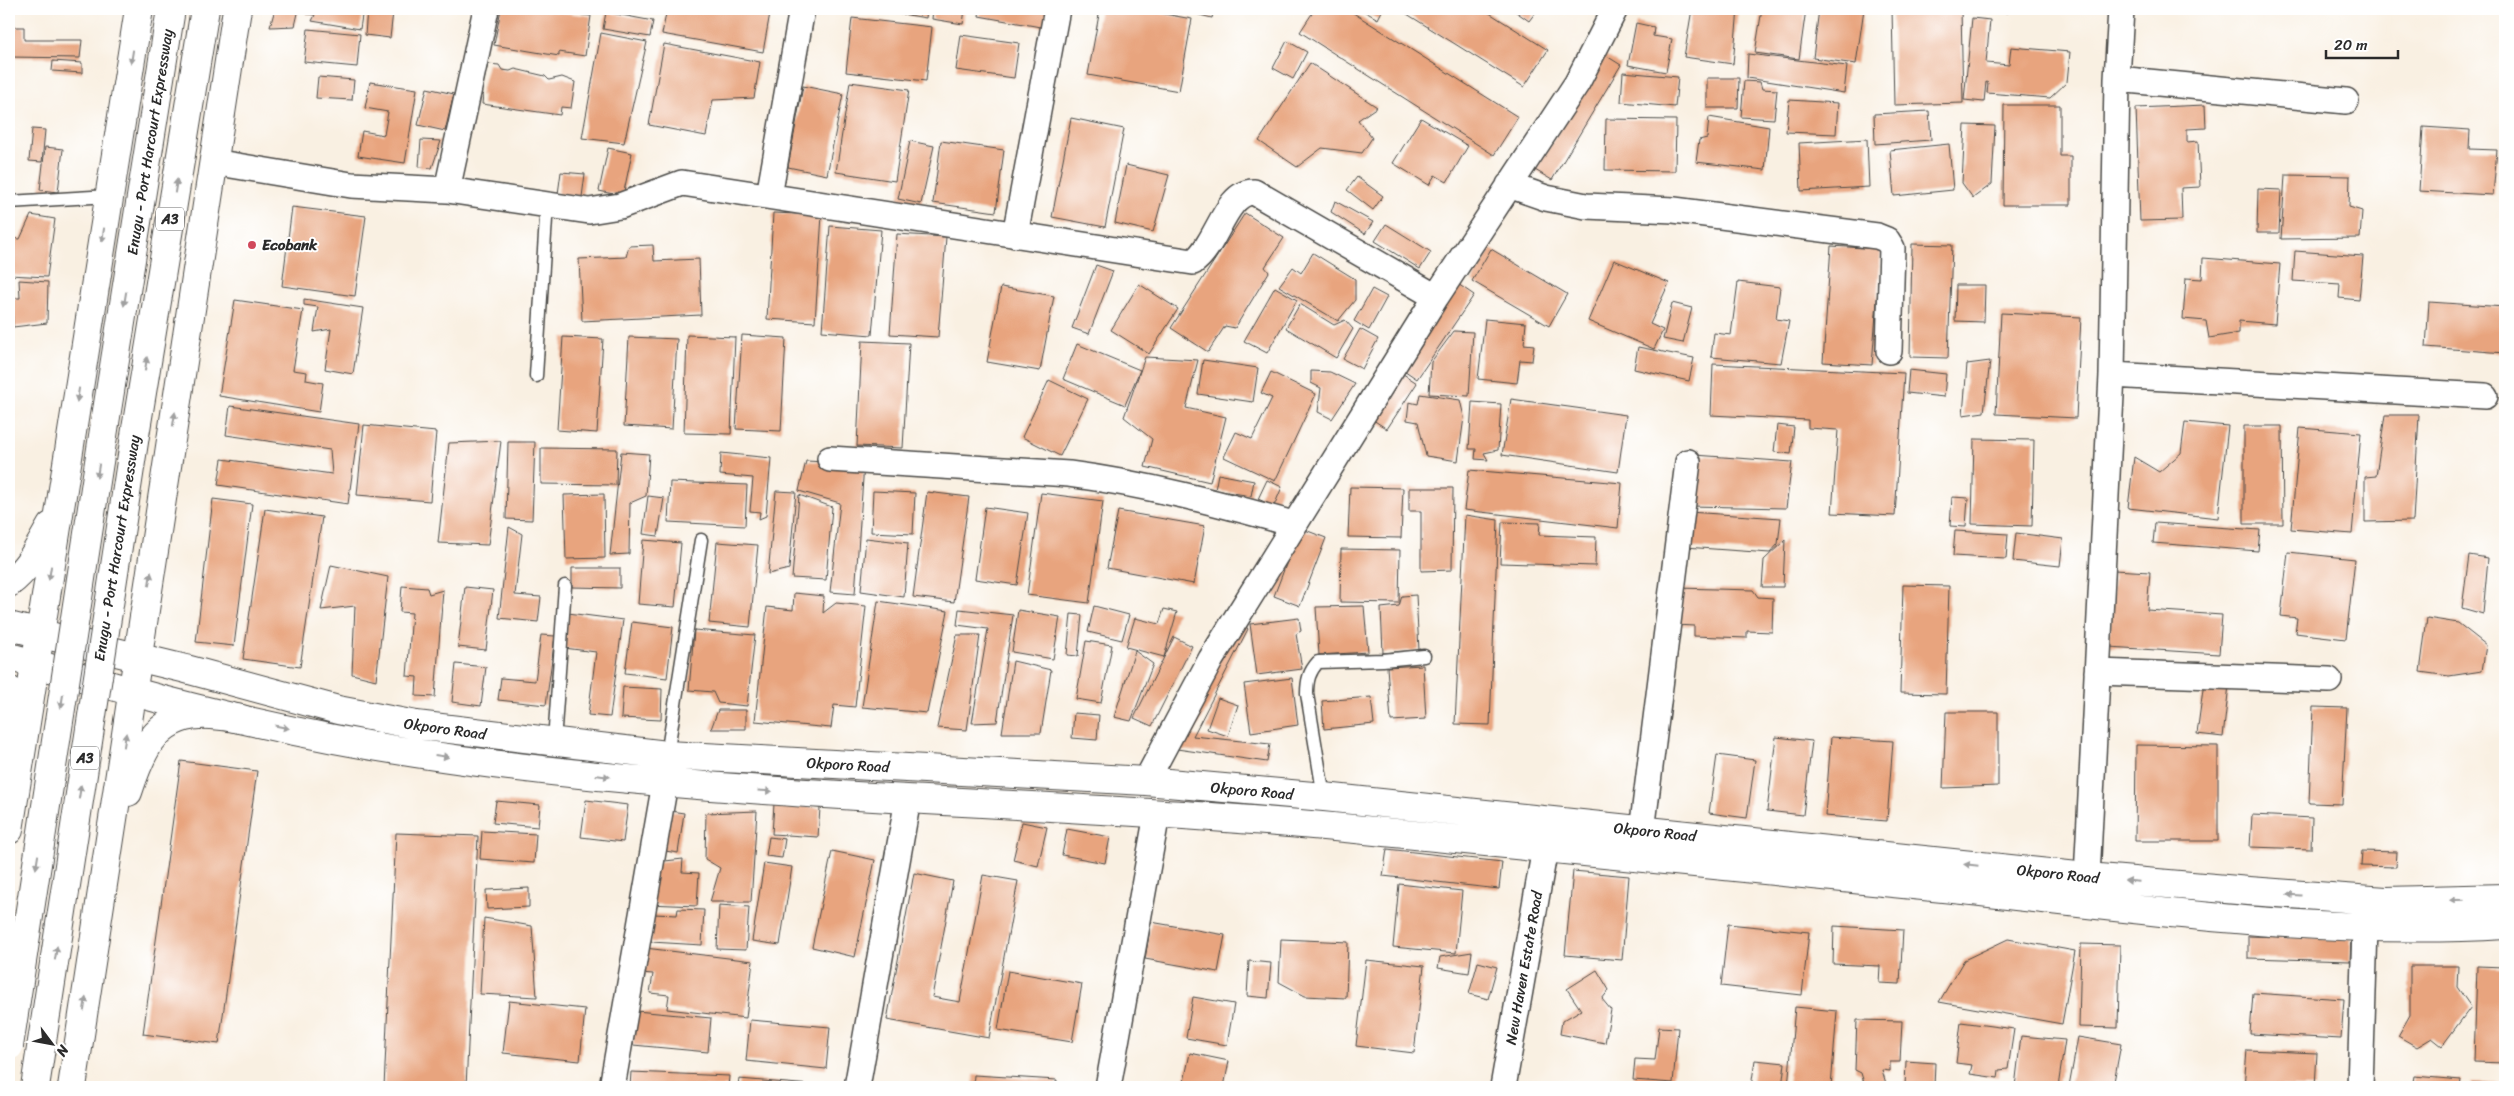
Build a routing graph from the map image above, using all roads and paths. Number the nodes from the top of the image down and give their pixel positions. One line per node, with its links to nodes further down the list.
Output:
1 (139, 9): 15 (main road, one-way to 15)
2 (171, 9): 59 (main road, Enugu - Port Harcourt Expressway / A3, one-way to 59, bridge)
3 (205, 9): 60 (main road, Enugu - Port Harcourt Expressway / A3, one-way to 3, bridge)
4 (237, 9): 12 (main road)
5 (486, 9): 14 (street)
6 (802, 9): 16 (street)
7 (1057, 9): 19 (street)
8 (1615, 9): 13 (street)
9 (2121, 9): 10 (street)
10 (2117, 79): 11 (street); 22 (street)
11 (2346, 101)
12 (214, 162): 14 (street); 36 (main road, one-way to 12)
13 (1509, 185): 20 (street); 21 (street)
14 (447, 190): 18 (street)
15 (110, 196): 17 (lane); 27 (main road, one-way to 27)
16 (768, 196): 18 (street); 19 (street)
17 (9, 202)
18 (547, 204): 23 (lane)
19 (1014, 235): 20 (street)
20 (1436, 297): 28 (street)
21 (1890, 351)
22 (2112, 375): 24 (street); 38 (street)
23 (536, 376)
24 (2485, 396)
25 (830, 459): 28 (street)
26 (1688, 462): 52 (street)
27 (60, 509): 30 (main road); 33 (main road, one-way to 33)
28 (1293, 524): 45 (street)
29 (701, 540): 44 (lane)
30 (9, 583)
31 (565, 586): 43 (lane)
32 (9, 626): 33 (main road, Okporo Road)
33 (40, 634): 36 (main road, Okporo Road); 37 (main road)
34 (1424, 656): 48 (lane)
35 (9, 657): 37 (main road, Okporo Road)
36 (138, 657): 41 (main road); 43 (main road, Okporo Road)
37 (35, 663): 41 (main road, Okporo Road); 47 (main road)
38 (2097, 672): 39 (street); 55 (street)
39 (2329, 680)
40 (9, 690): 47 (main road)
41 (132, 692): 42 (main road, Okporo Road); 54 (main road, one-way to 41)
42 (242, 718): 46 (main road, Okporo Road, one-way to 46); 54 (main road)
43 (554, 742): 44 (main road, Okporo Road)
44 (667, 755): 45 (main road, Okporo Road)
45 (1146, 781): 48 (main road, Okporo Road)
46 (666, 783): 49 (main road, Okporo Road, one-way to 49); 62 (street)
47 (15, 790): 51 (main road)
48 (1324, 797): 52 (main road, Okporo Road)
49 (908, 799): 50 (main road, Okporo Road); 63 (street)
50 (1157, 814): 53 (main road, Okporo Road); 64 (street)
51 (9, 830)
52 (1642, 831): 55 (main road, Okporo Road, one-way to 52)
53 (1545, 848): 58 (main road, Okporo Road); 65 (street, New Haven Estate Road)
54 (107, 855): 61 (main road, one-way to 54)
55 (2087, 877): 56 (main road, Okporo Road, one-way to 55)
56 (2505, 898)
57 (2505, 925): 58 (main road, Okporo Road)
58 (2365, 928): 66 (street)
59 (9, 1046)
60 (35, 1087)
61 (72, 1087)
62 (612, 1087)
63 (857, 1087)
64 (1108, 1087)
65 (1503, 1087)
66 (2360, 1087)

